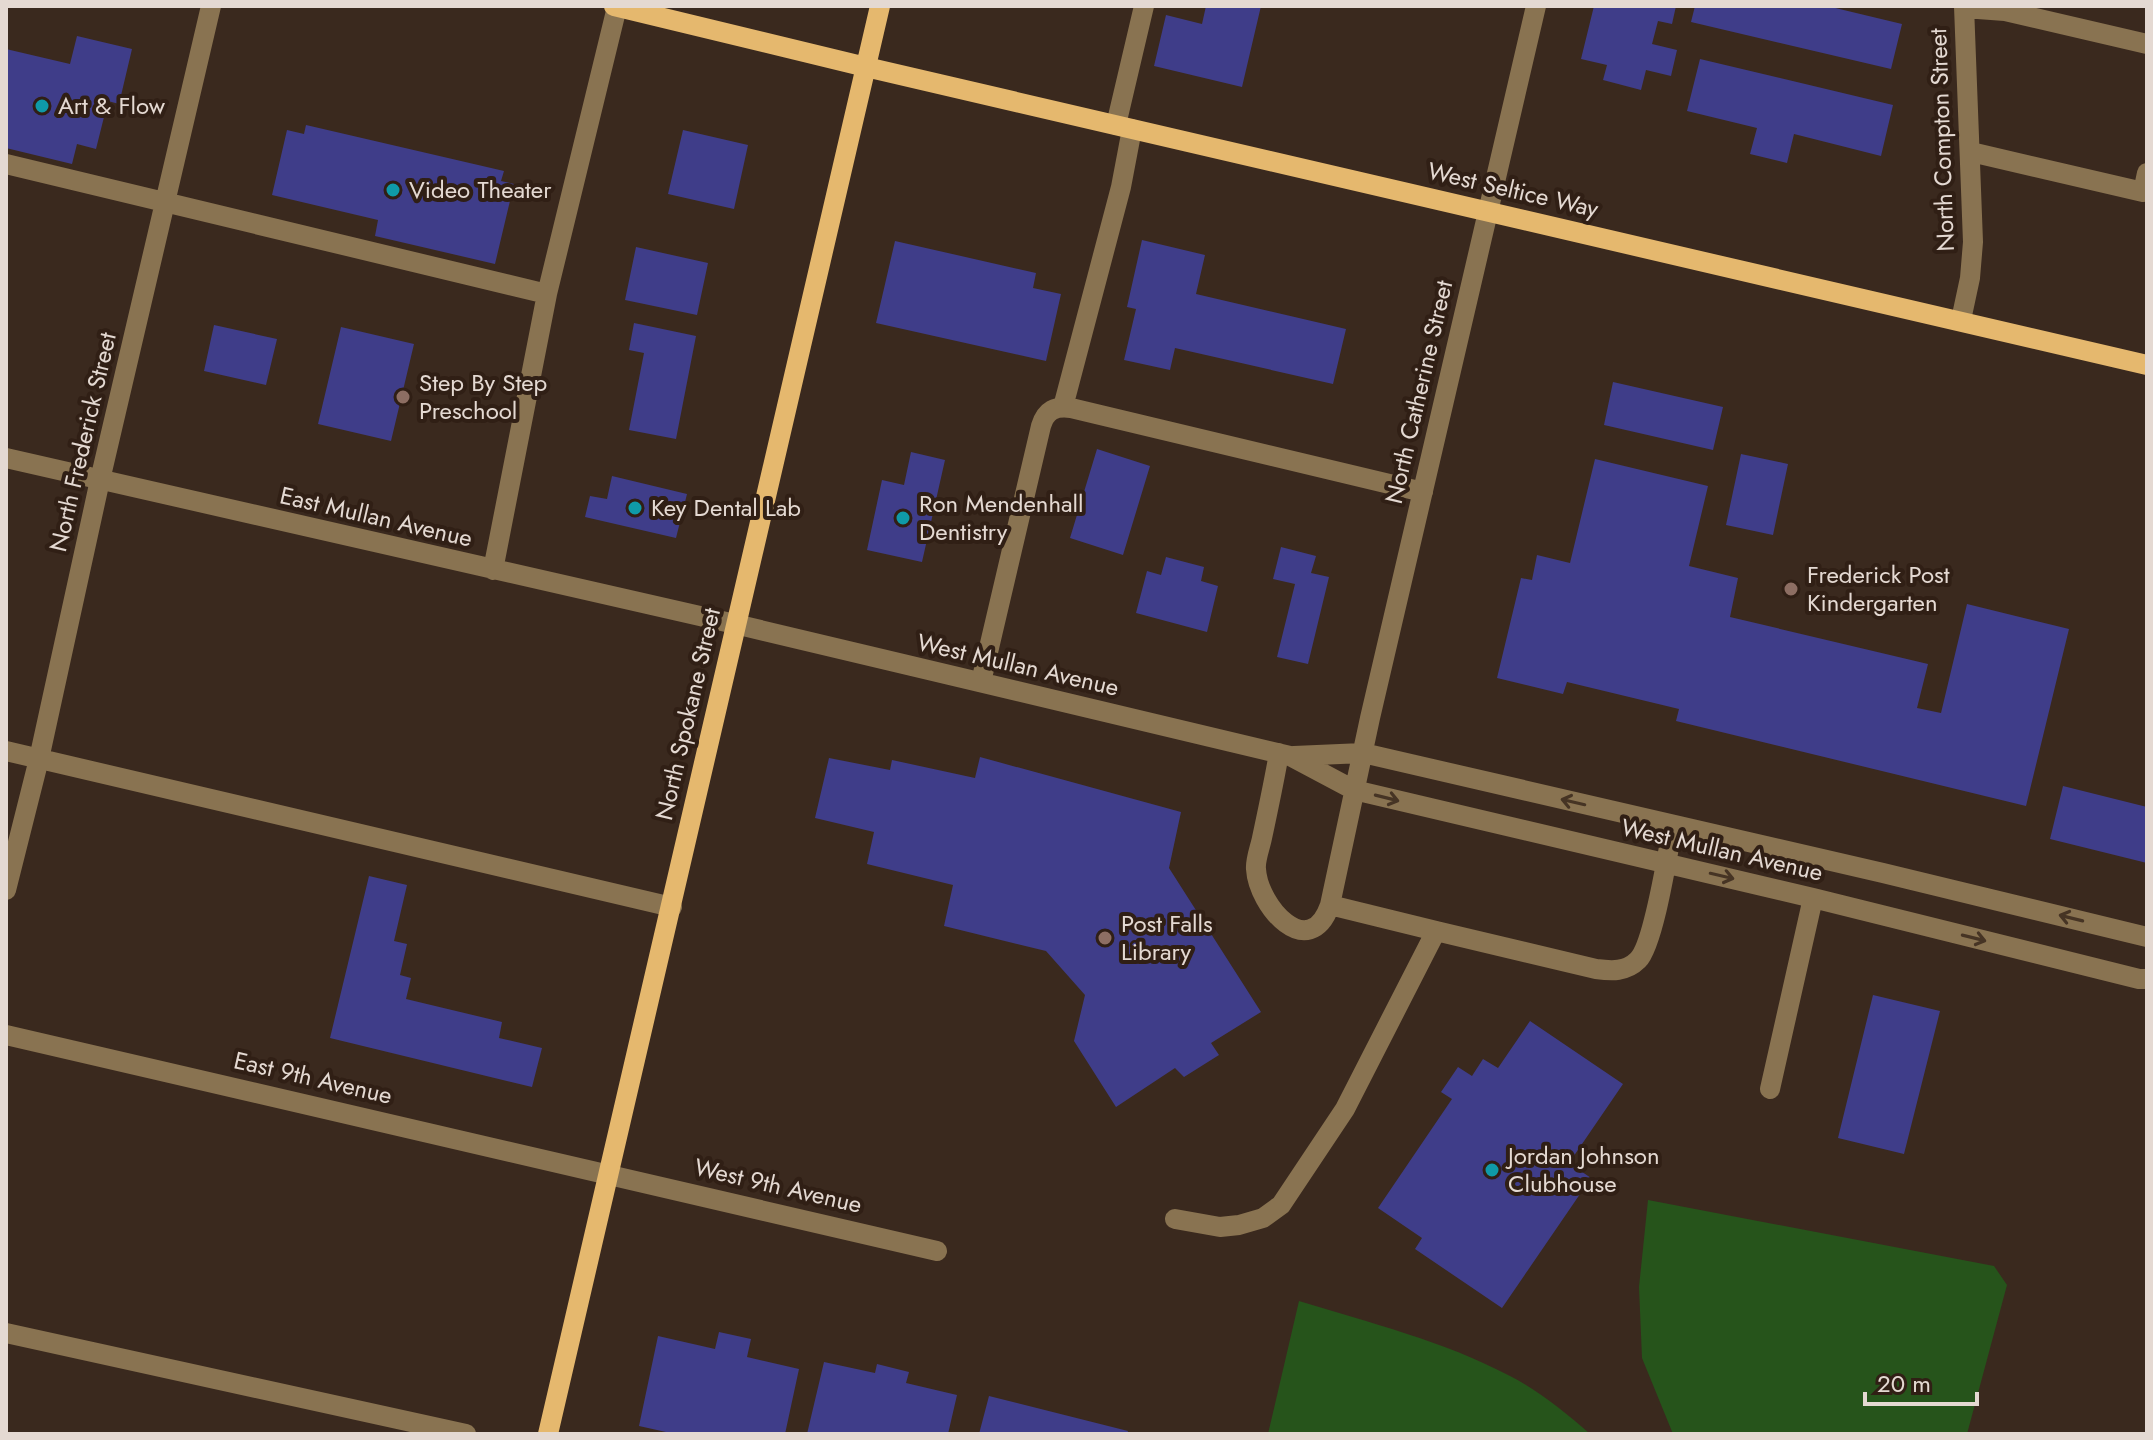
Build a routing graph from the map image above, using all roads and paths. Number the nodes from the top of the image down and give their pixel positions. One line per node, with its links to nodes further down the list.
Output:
1 (211, 6): 13 (street, North Frederick Street)
2 (616, 6): 8 (main road, West Seltice Way); 15 (street)
3 (880, 6): 8 (main road, North Spokane Street)
4 (1144, 6): 9 (street)
5 (1536, 6): 14 (street, North Catherine Street)
6 (1964, 7): 7 (street); 10 (street, North Compton Street)
7 (2147, 44)
8 (866, 67): 9 (main road, West Seltice Way); 23 (main road, North Spokane Street)
9 (1124, 127): 14 (main road, West Seltice Way); 18 (street)
10 (1971, 152): 12 (street); 16 (street, North Compton Street)
11 (6, 164): 13 (street)
12 (2147, 173)
13 (165, 203): 15 (street); 20 (street, North Frederick Street)
14 (1488, 210): 16 (main road, West Seltice Way); 21 (street, North Catherine Street)
15 (547, 294): 22 (street)
16 (1961, 320): 17 (main road, West Seltice Way)
17 (2147, 365)
18 (1063, 407): 21 (street); 24 (street)
19 (6, 458): 20 (street, East Mullan Avenue)
20 (100, 480): 22 (street, East Mullan Avenue); 28 (street, North Frederick Street)
21 (1423, 492): 26 (street, North Catherine Street)
22 (493, 570): 23 (street, East Mullan Avenue)
23 (735, 624): 24 (street, West Mullan Avenue); 35 (main road, North Spokane Street)
24 (981, 682): 27 (street, West Mullan Avenue)
25 (6, 751): 28 (street)
26 (1363, 753): 27 (street, West Mullan Avenue); 29 (street, North Catherine Street); 30 (street, West Mullan Avenue, one-way to 26)
27 (1285, 755): 29 (street, West Mullan Avenue); 34 (street)
28 (39, 759): 32 (street, North Frederick Street); 35 (street)
29 (1354, 790): 31 (street, West Mullan Avenue, one-way to 31); 34 (street, North Catherine Street)
30 (1673, 825): 31 (street); 37 (street, West Mullan Avenue, one-way to 30)
31 (1665, 863): 33 (street, West Mullan Avenue, one-way to 33); 36 (street)
32 (6, 890)
33 (1813, 898): 38 (street, West Mullan Avenue, one-way to 38); 40 (street)
34 (1330, 905): 36 (street)
35 (672, 907): 41 (main road, North Spokane Street)
36 (1436, 931): 42 (street)
37 (2147, 937)
38 (2147, 979)
39 (6, 1035): 41 (street, East 9th Avenue)
40 (1770, 1089)
41 (608, 1173): 43 (street, West 9th Avenue); 46 (main road, North Spokane Street)
42 (1175, 1219)
43 (937, 1251)
44 (6, 1333): 45 (street)
45 (466, 1434)
46 (548, 1434)

